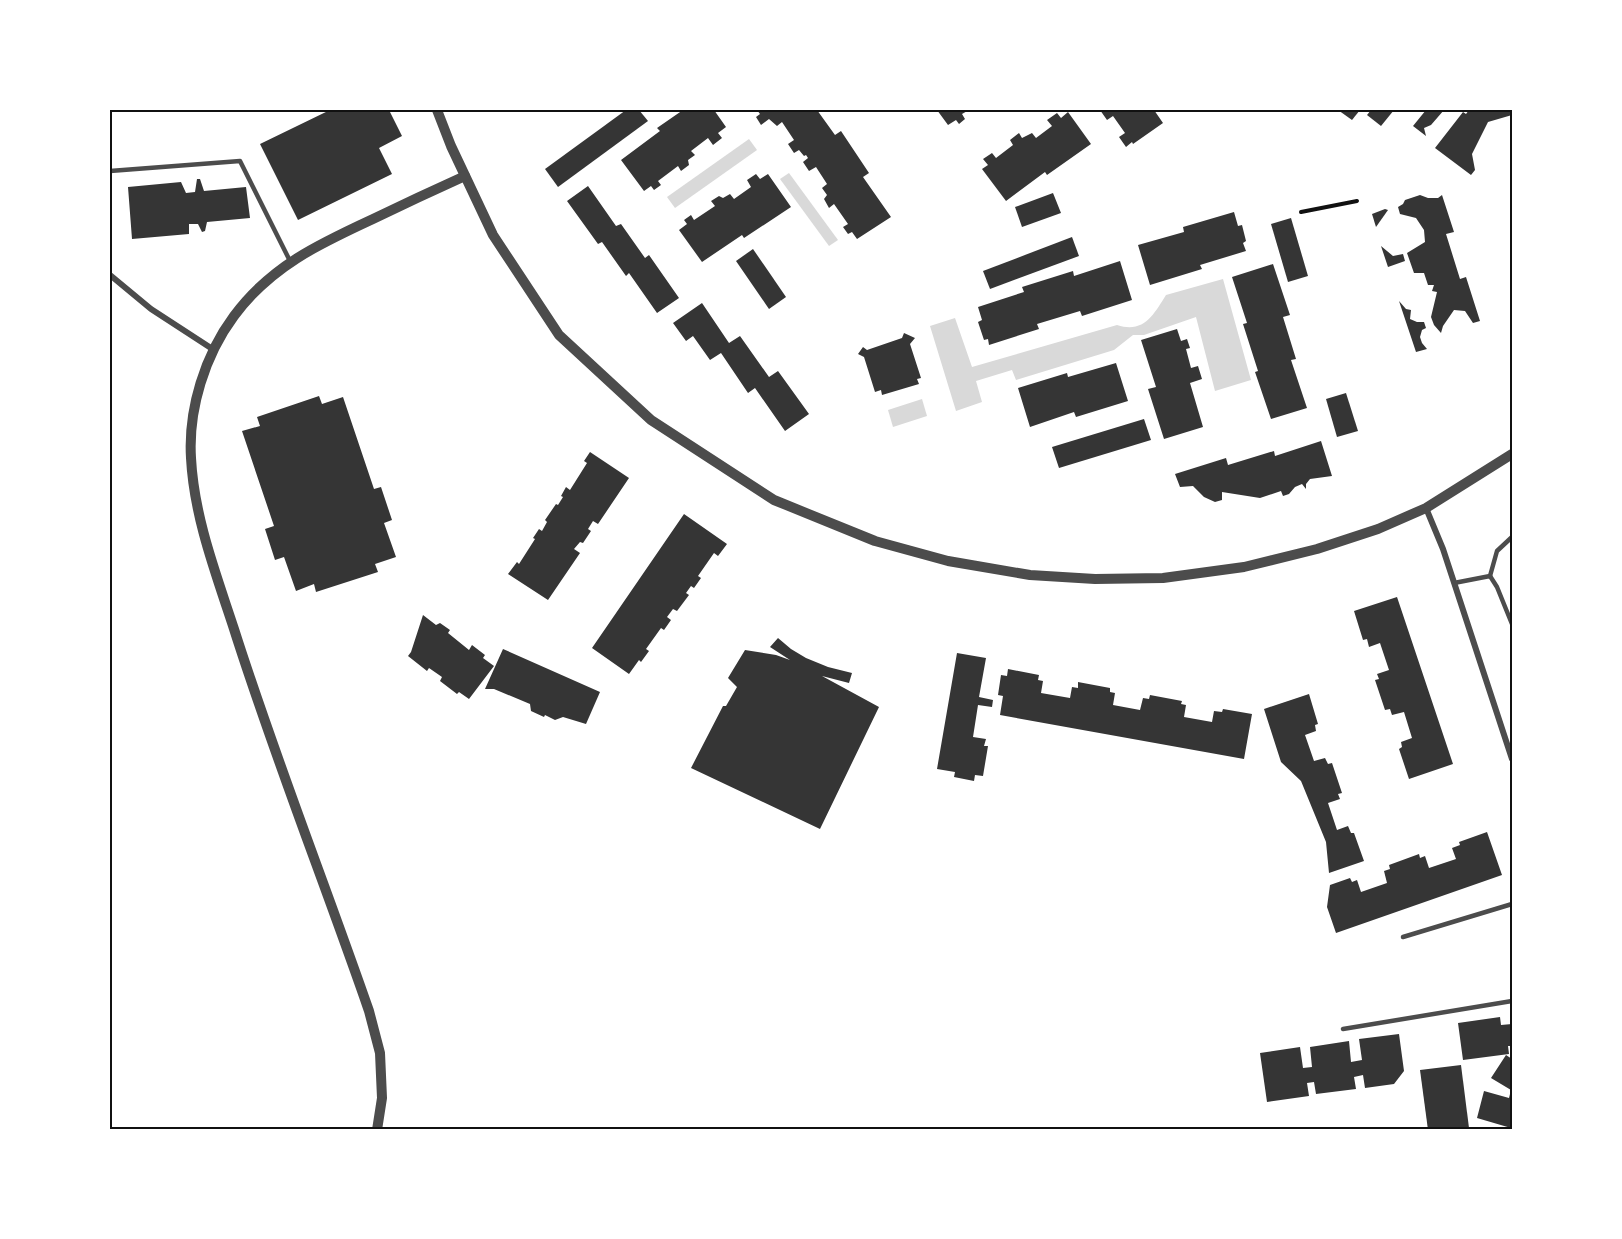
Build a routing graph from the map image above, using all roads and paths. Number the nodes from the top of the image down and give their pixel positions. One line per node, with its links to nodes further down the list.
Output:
1 (437, 110): 3 (street)
2 (110, 171): 6 (lane)
3 (465, 176): 6 (street); 10 (street)
4 (1357, 201): 5 (path)
5 (1301, 212)
6 (290, 262): 8 (street)
7 (110, 274): 8 (street)
8 (214, 350): 20 (street)
9 (1512, 454): 10 (street)
10 (1426, 508): 13 (street)
11 (1512, 537): 12 (lane)
12 (1490, 576): 13 (lane); 14 (lane)
13 (1454, 583): 15 (street)
14 (1512, 624)
15 (1512, 759)
16 (1512, 904): 17 (lane)
17 (1403, 937)
18 (1512, 1001): 19 (lane)
19 (1343, 1029)
20 (377, 1130)

